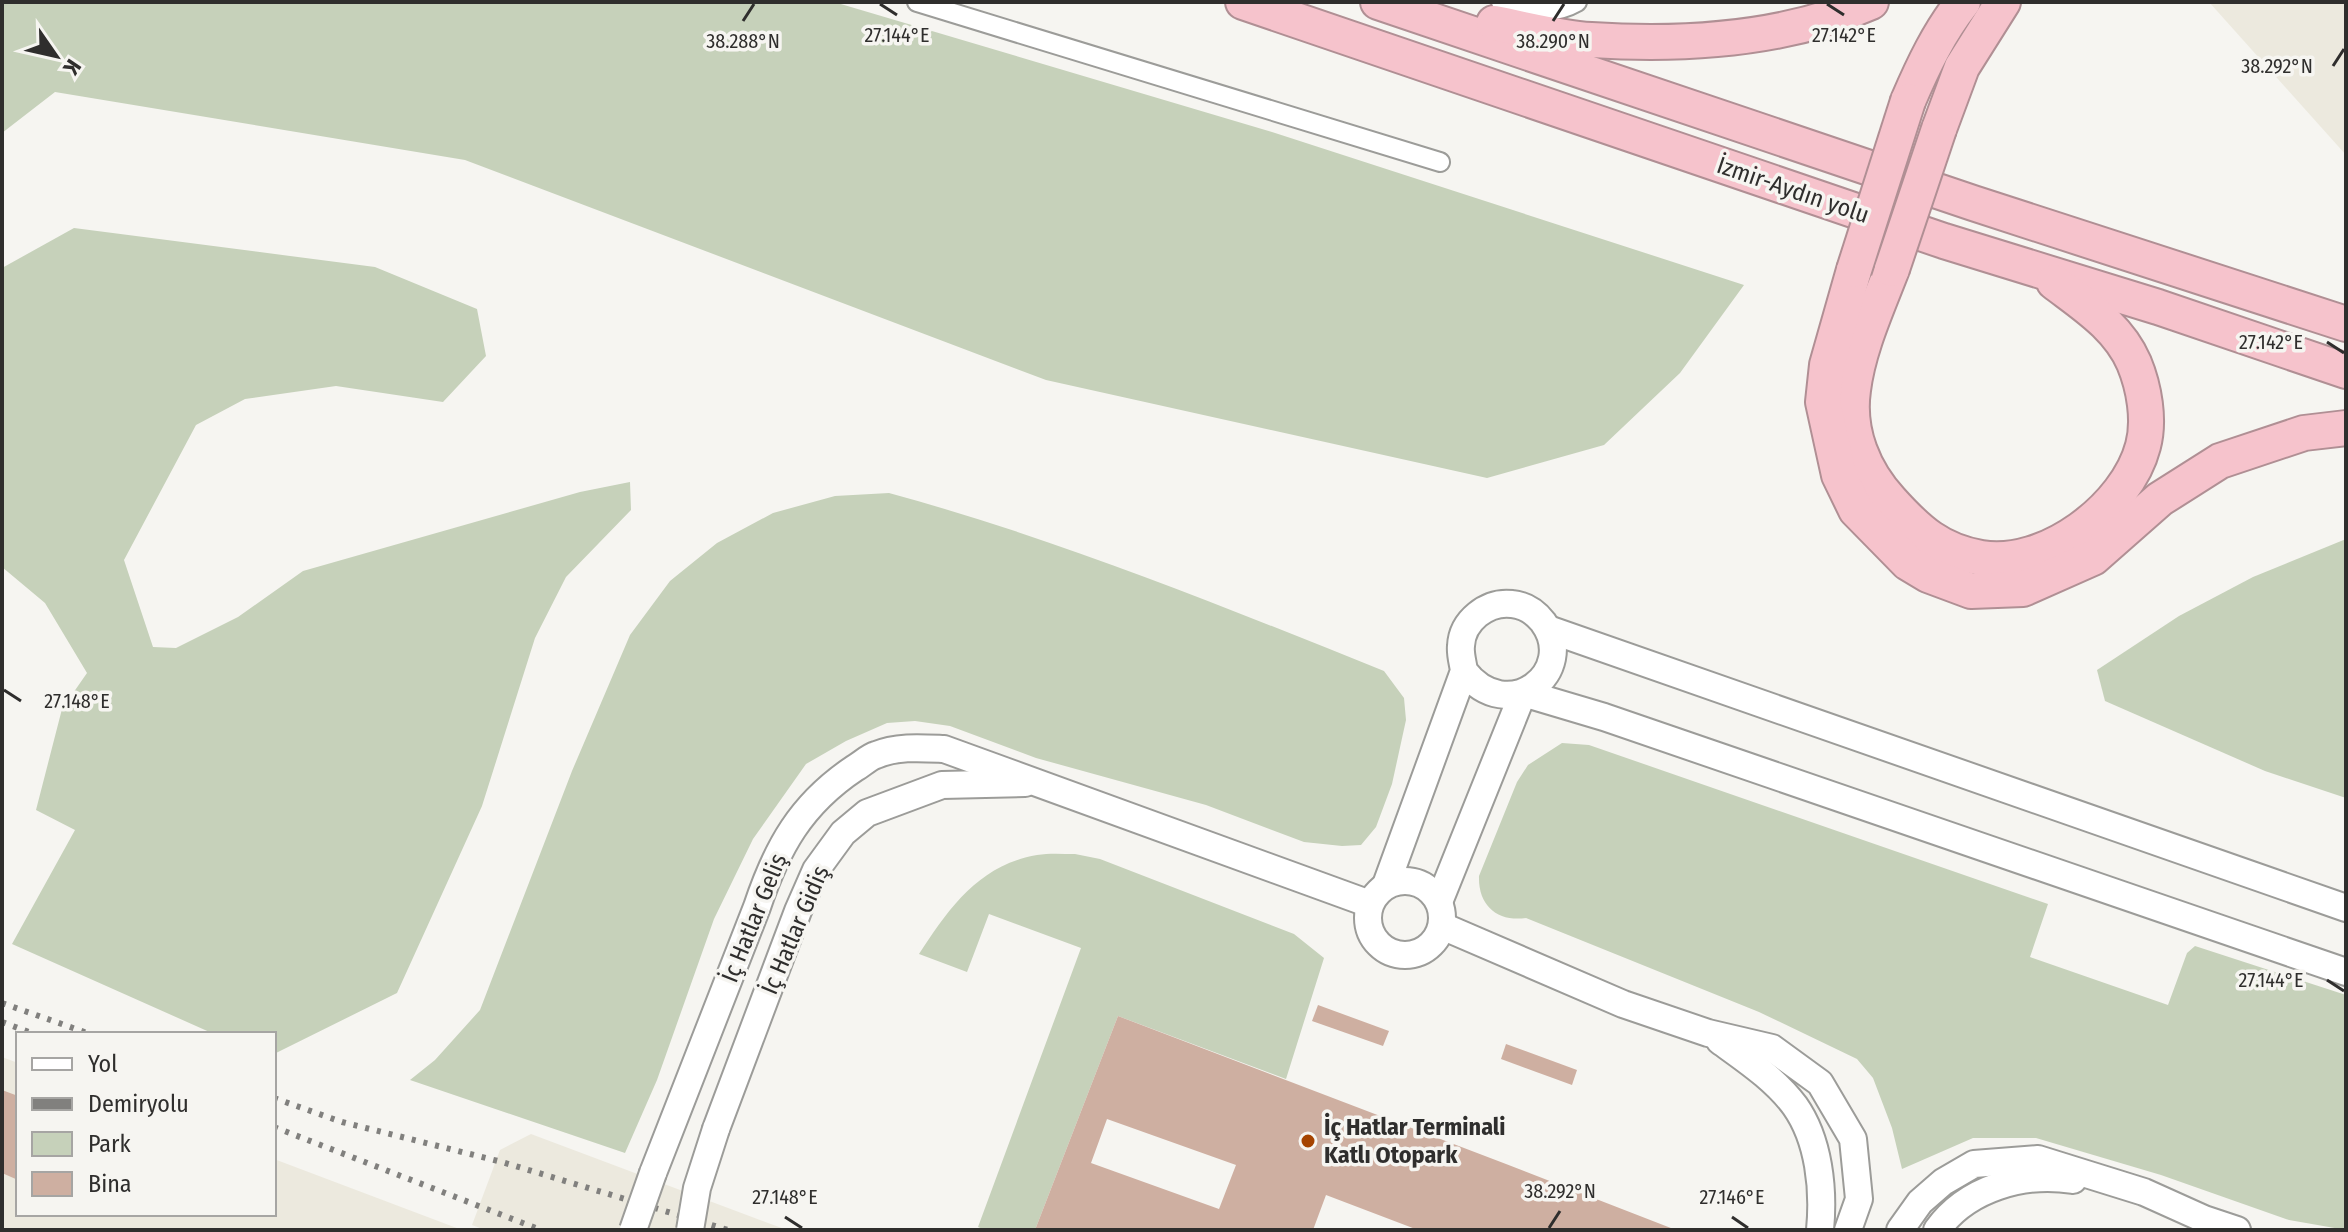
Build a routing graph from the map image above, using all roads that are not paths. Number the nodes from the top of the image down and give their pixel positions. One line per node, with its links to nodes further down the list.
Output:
1 (917, 2): 9 (street)
2 (1243, 2): 10 (highway, İzmir-Aydın yolu)
3 (1501, 2): 4 (street)
4 (1577, 2)
5 (1871, 2): 8 (highway)
6 (1963, 2): 13 (highway, bridge)
7 (2003, 2): 10 (highway, bridge)
8 (1380, 3): 11 (highway, İzmir-Aydın yolu)
9 (1440, 162)
10 (2034, 267): 12 (highway, İzmir-Aydın yolu)
11 (2346, 324)
12 (2346, 371)
13 (2346, 428)
14 (1548, 629): 15 (street); 16 (street); 19 (street)
15 (1464, 671): 16 (street); 18 (street)
16 (1523, 693): 20 (street); 21 (street)
17 (1041, 782): 18 (street, İç Hatlar Geliş); 24 (street, İç Hatlar Geliş, bridge); 25 (street, İç Hatlar Gidiş, bridge)
18 (1378, 895): 20 (street); 20 (street)
19 (2346, 908)
20 (1441, 914): 22 (street)
21 (2346, 972)
22 (1708, 1033): 26 (street); 27 (street)
23 (2144, 1192): 28 (street); 29 (street); 30 (street)
24 (633, 1230)
25 (690, 1230)
26 (1820, 1230)
27 (1848, 1230)
28 (1900, 1230)
29 (1937, 1230)
30 (2237, 1230)

